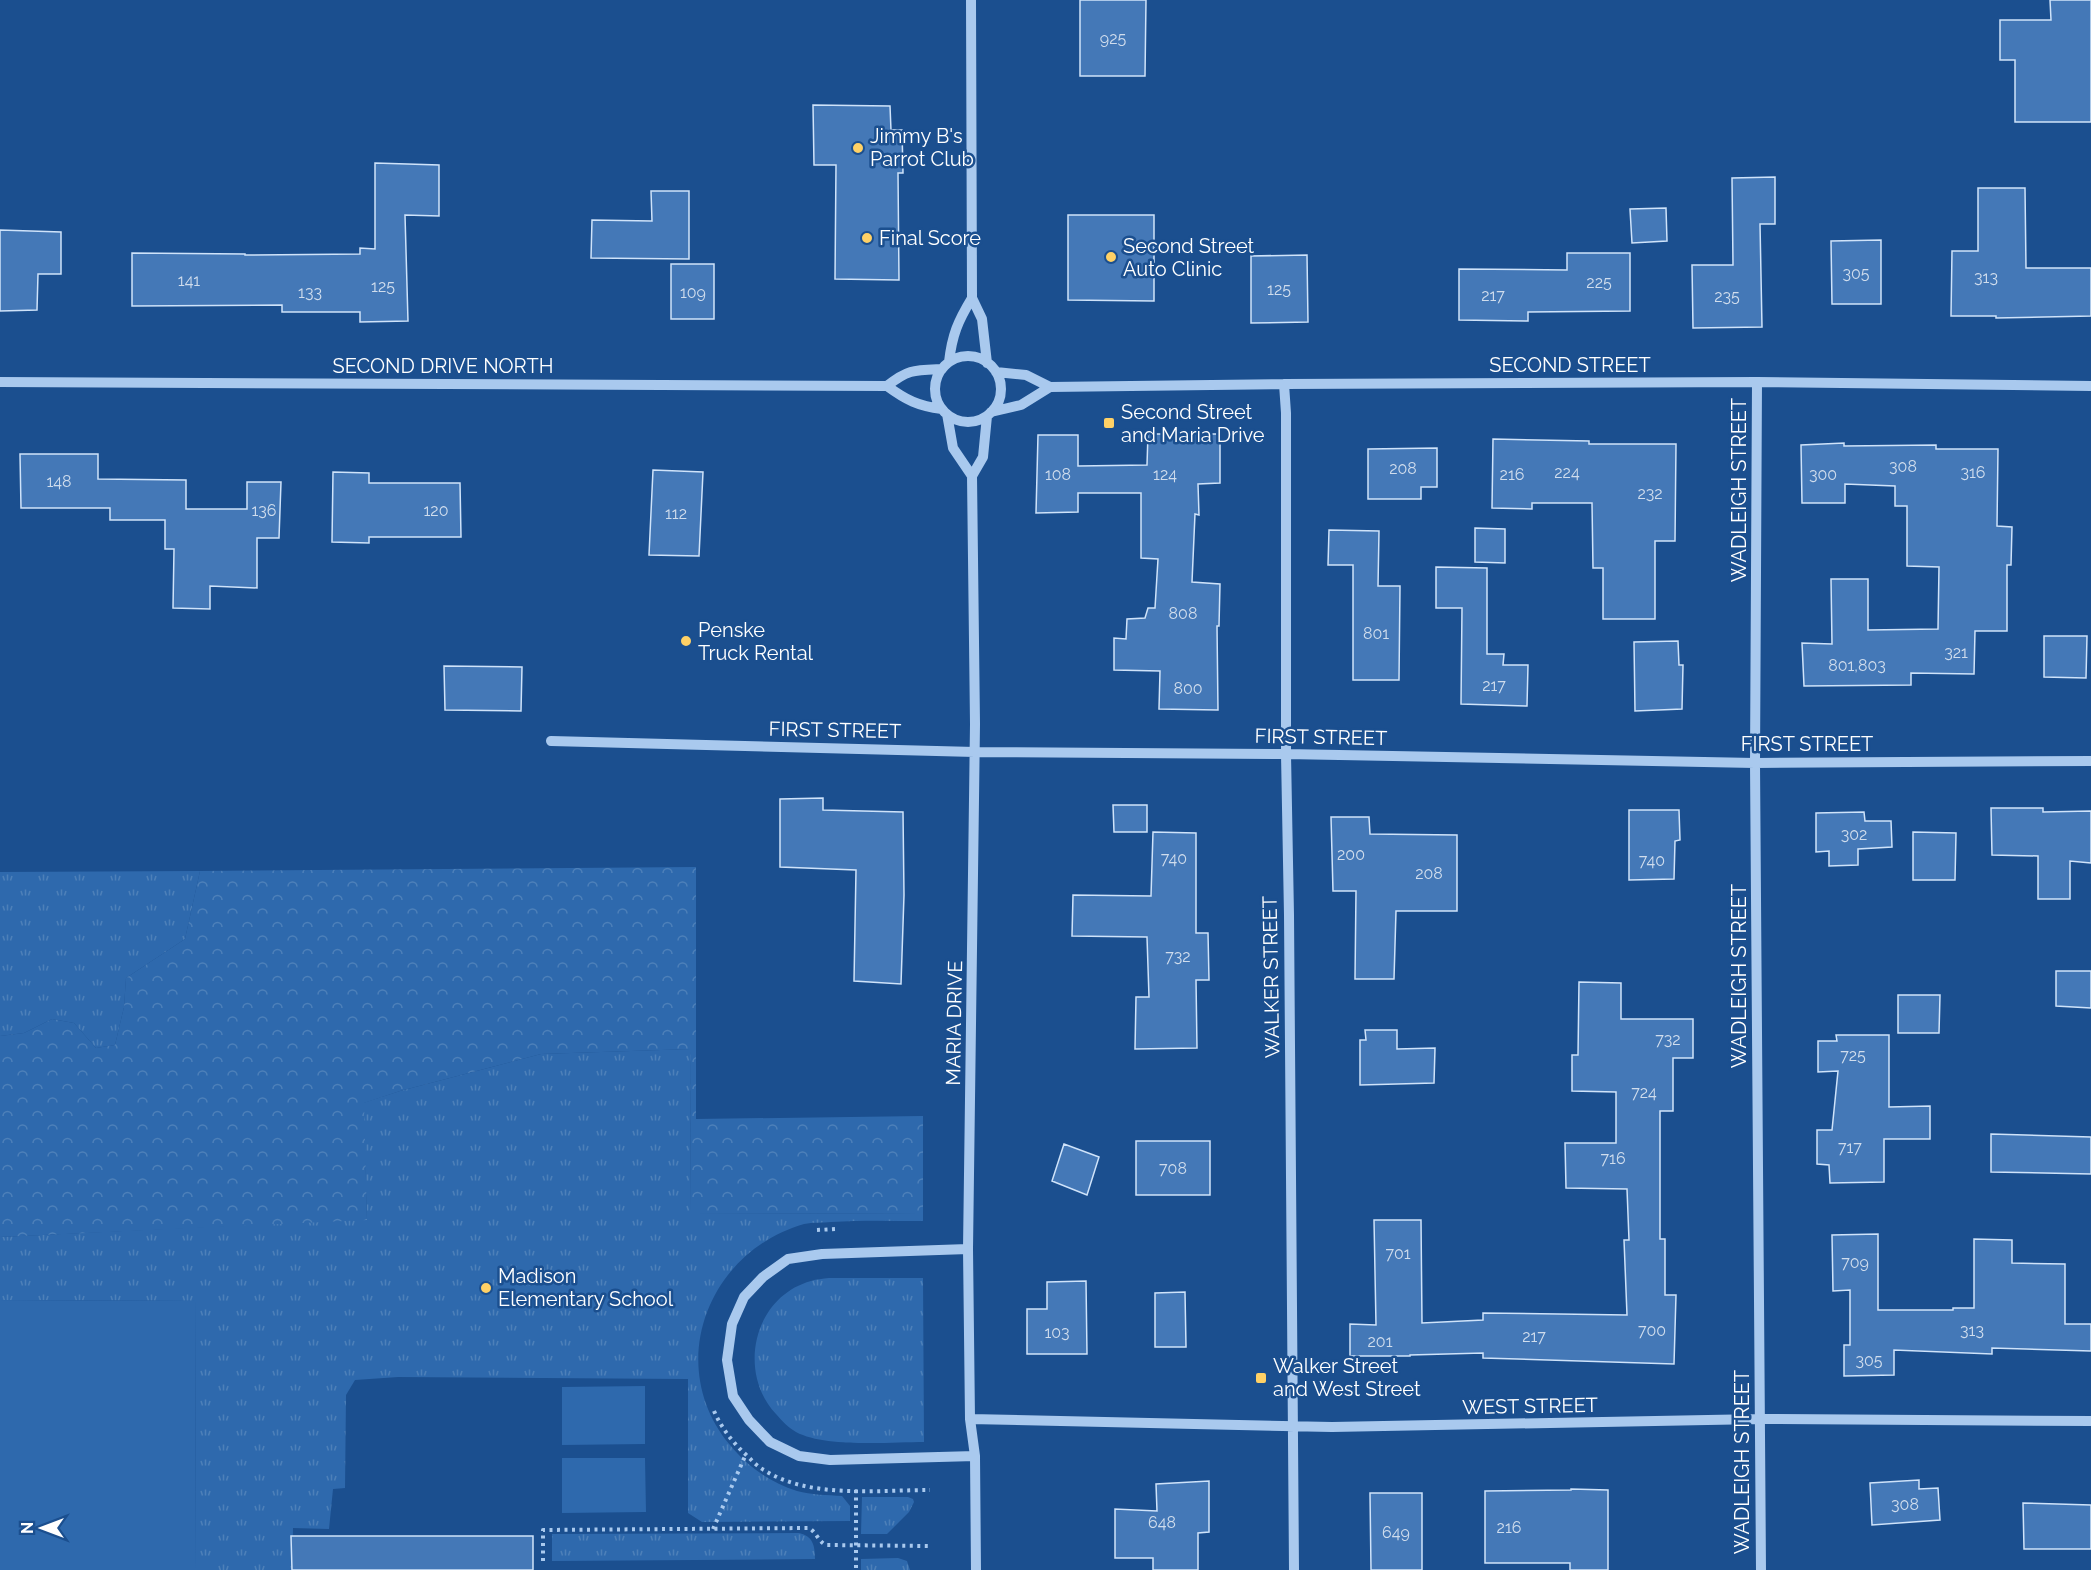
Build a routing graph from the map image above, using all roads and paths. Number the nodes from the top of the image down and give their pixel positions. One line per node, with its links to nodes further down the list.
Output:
1 (971, 0): 2 (street)
2 (972, 298): 3 (street); 4 (street)
3 (987, 363): 4 (street); 5 (street)
4 (945, 365): 9 (street); 12 (street)
5 (996, 372): 11 (street); 13 (street)
6 (0, 382): 9 (street, SECOND DRIVE NORTH)
7 (1757, 382): 8 (street, SECOND STREET); 10 (street, SECOND STREET); 19 (street, WADLEIGH STREET)
8 (1284, 384): 11 (street, SECOND STREET); 17 (street, WALKER STREET)
9 (886, 386): 12 (street)
10 (2091, 386)
11 (1050, 387): 13 (street)
12 (945, 412): 13 (street); 14 (street)
13 (989, 414): 14 (street)
14 (972, 476): 16 (street, MARIA DRIVE)
15 (551, 741): 16 (street, FIRST STREET)
16 (975, 752): 17 (street, FIRST STREET); 22 (street, MARIA DRIVE)
17 (1286, 754): 19 (street, FIRST STREET); 27 (street, WALKER STREET)
18 (2091, 761): 19 (street, FIRST STREET)
19 (1755, 763): 25 (street, WADLEIGH STREET)
20 (846, 1229): 21 (path)
21 (811, 1231)
22 (968, 1249): 24 (street, MARIA DRIVE); 29 (street)
23 (711, 1403): 28 (path)
24 (970, 1419): 27 (street, WEST STREET); 29 (street, MARIA DRIVE)
25 (1760, 1419): 26 (street, WEST STREET); 27 (street, WEST STREET); 39 (street, WADLEIGH STREET)
26 (2091, 1421)
27 (1292, 1427): 38 (street, WALKER STREET)
28 (746, 1454): 30 (path); 32 (path)
29 (975, 1456): 37 (street, MARIA DRIVE)
30 (856, 1490): 31 (path); 33 (path)
31 (930, 1490)
32 (713, 1529): 33 (path); 35 (path)
33 (856, 1546): 34 (path); 36 (path)
34 (930, 1546)
35 (543, 1561)
36 (856, 1570)
37 (976, 1570)
38 (1294, 1570)
39 (1761, 1570)

